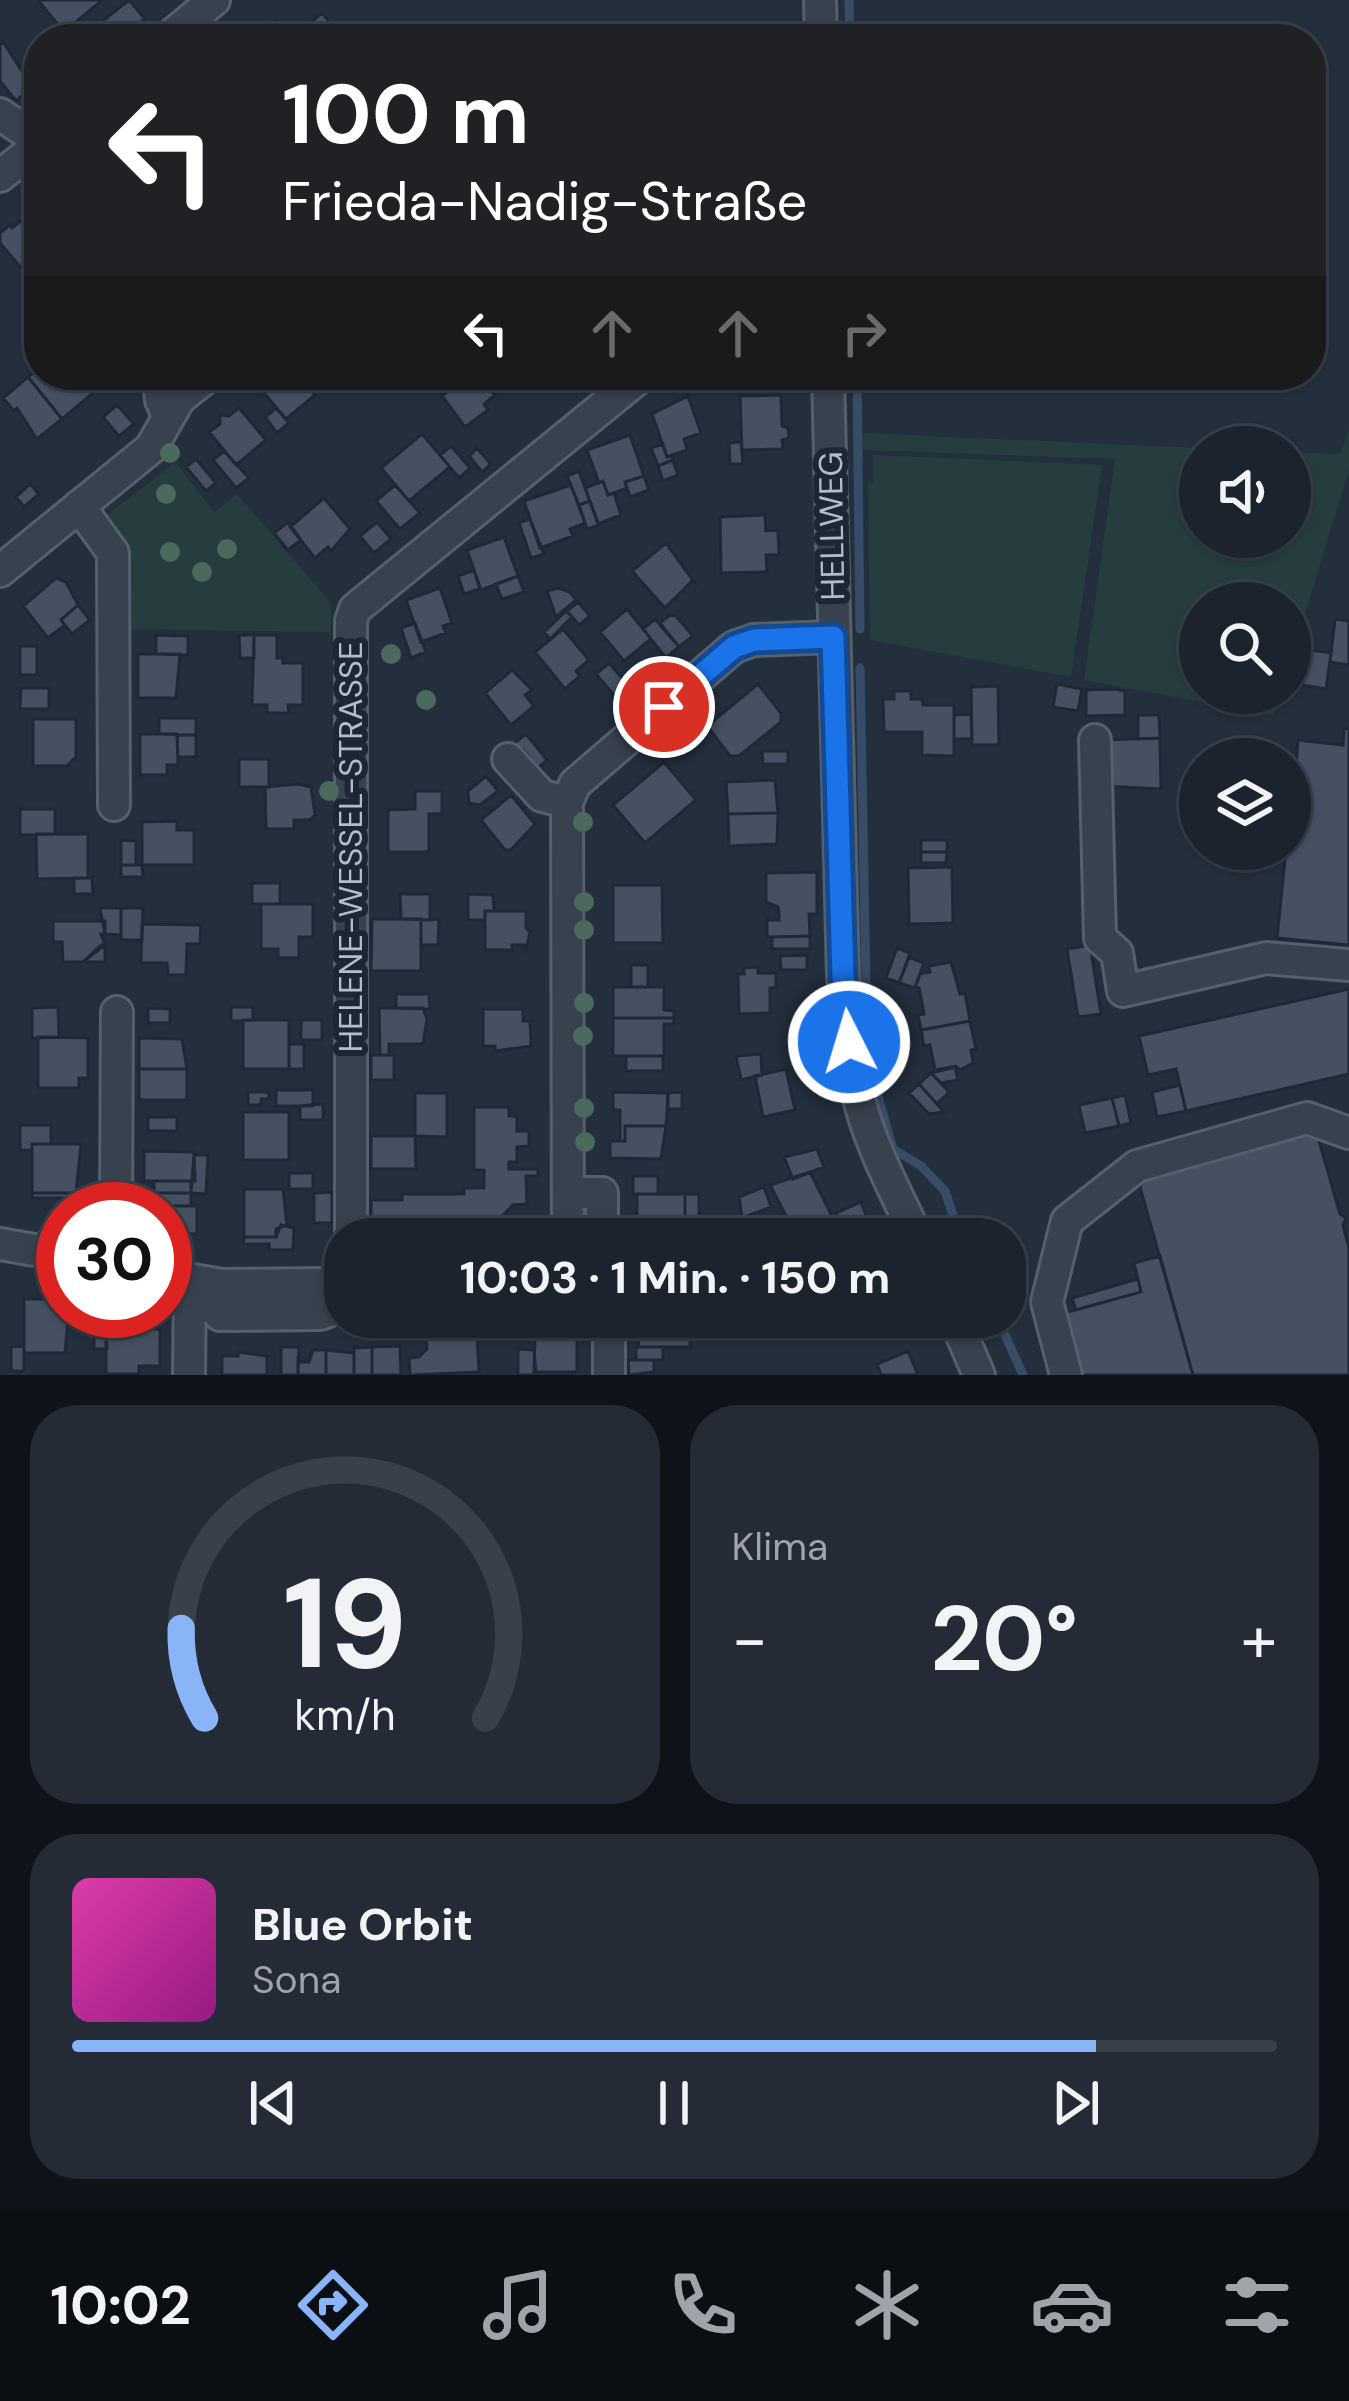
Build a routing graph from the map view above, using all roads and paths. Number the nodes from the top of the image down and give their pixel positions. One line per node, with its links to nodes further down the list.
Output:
1 (214, 0): 2 (street)
2 (185, 24)
3 (24, 156): 4 (street)
4 (0, 176)
5 (160, 390): 9 (street)
6 (190, 390): 9 (street)
7 (623, 390): 22 (street, HELENE-WESSEL-STRASSE)
8 (828, 390): 12 (street, HELLWEG)
9 (169, 416): 10 (street)
10 (79, 506): 11 (street); 16 (street)
11 (0, 571)
12 (833, 637): 15 (street); 25 (street, HELLWEG)
13 (1095, 740): 17 (street)
14 (508, 759): 15 (street)
15 (568, 802): 21 (street)
16 (114, 806)
17 (1349, 965)
18 (117, 1012): 20 (street)
19 (1349, 1133): 36 (street)
20 (116, 1182)
21 (568, 1193): 23 (street); 24 (street)
22 (351, 1218)
23 (568, 1218)
24 (602, 1218)
25 (907, 1218)
26 (0, 1244): 27 (street)
27 (36, 1251)
28 (192, 1280): 29 (street)
29 (324, 1286)
30 (185, 1338): 33 (street)
31 (609, 1338): 34 (street)
32 (963, 1338): 35 (street)
33 (189, 1375)
34 (609, 1375)
35 (979, 1375)
36 (1066, 1375)

